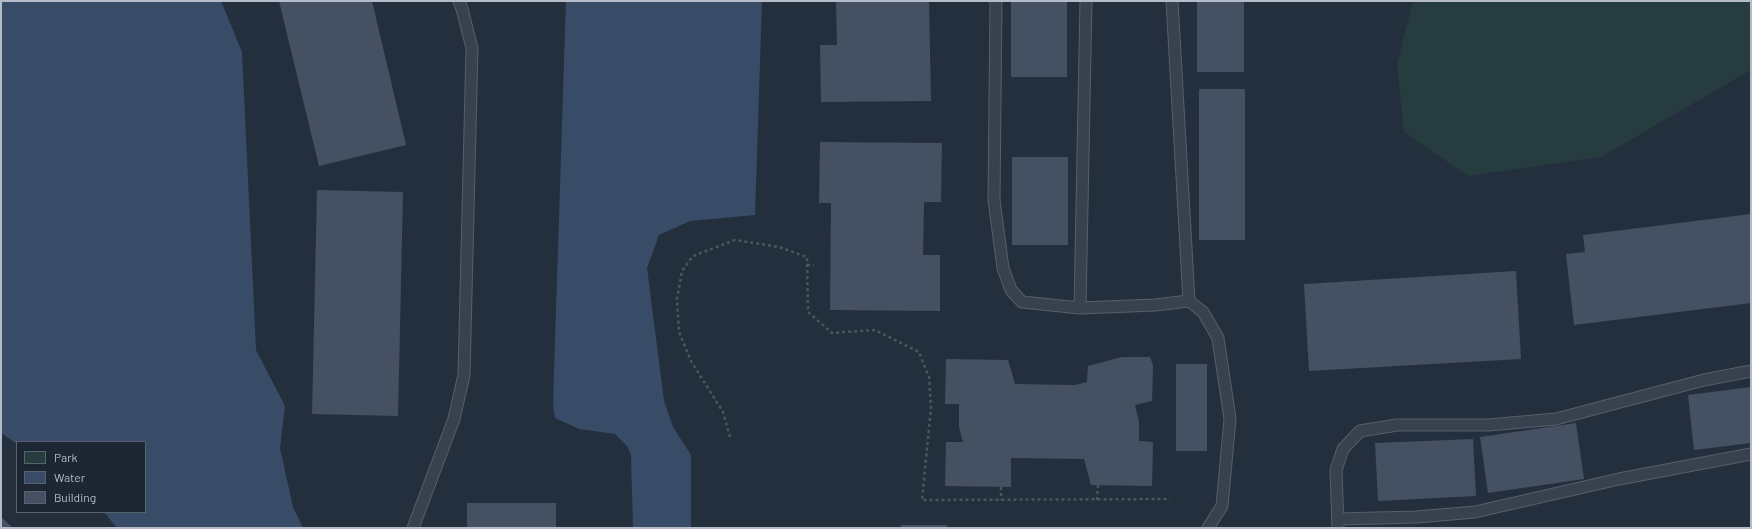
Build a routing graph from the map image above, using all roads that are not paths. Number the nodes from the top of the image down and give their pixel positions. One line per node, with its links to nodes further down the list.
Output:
1 (459, 1): 10 (lane)
2 (996, 1): 6 (lane)
3 (1086, 1): 6 (lane)
4 (1172, 1): 5 (lane)
5 (1190, 301): 6 (lane); 11 (lane)
6 (1080, 308)
7 (1751, 371): 9 (lane)
8 (1751, 454): 9 (lane)
9 (1338, 523)
10 (413, 528)
11 (1208, 528)

